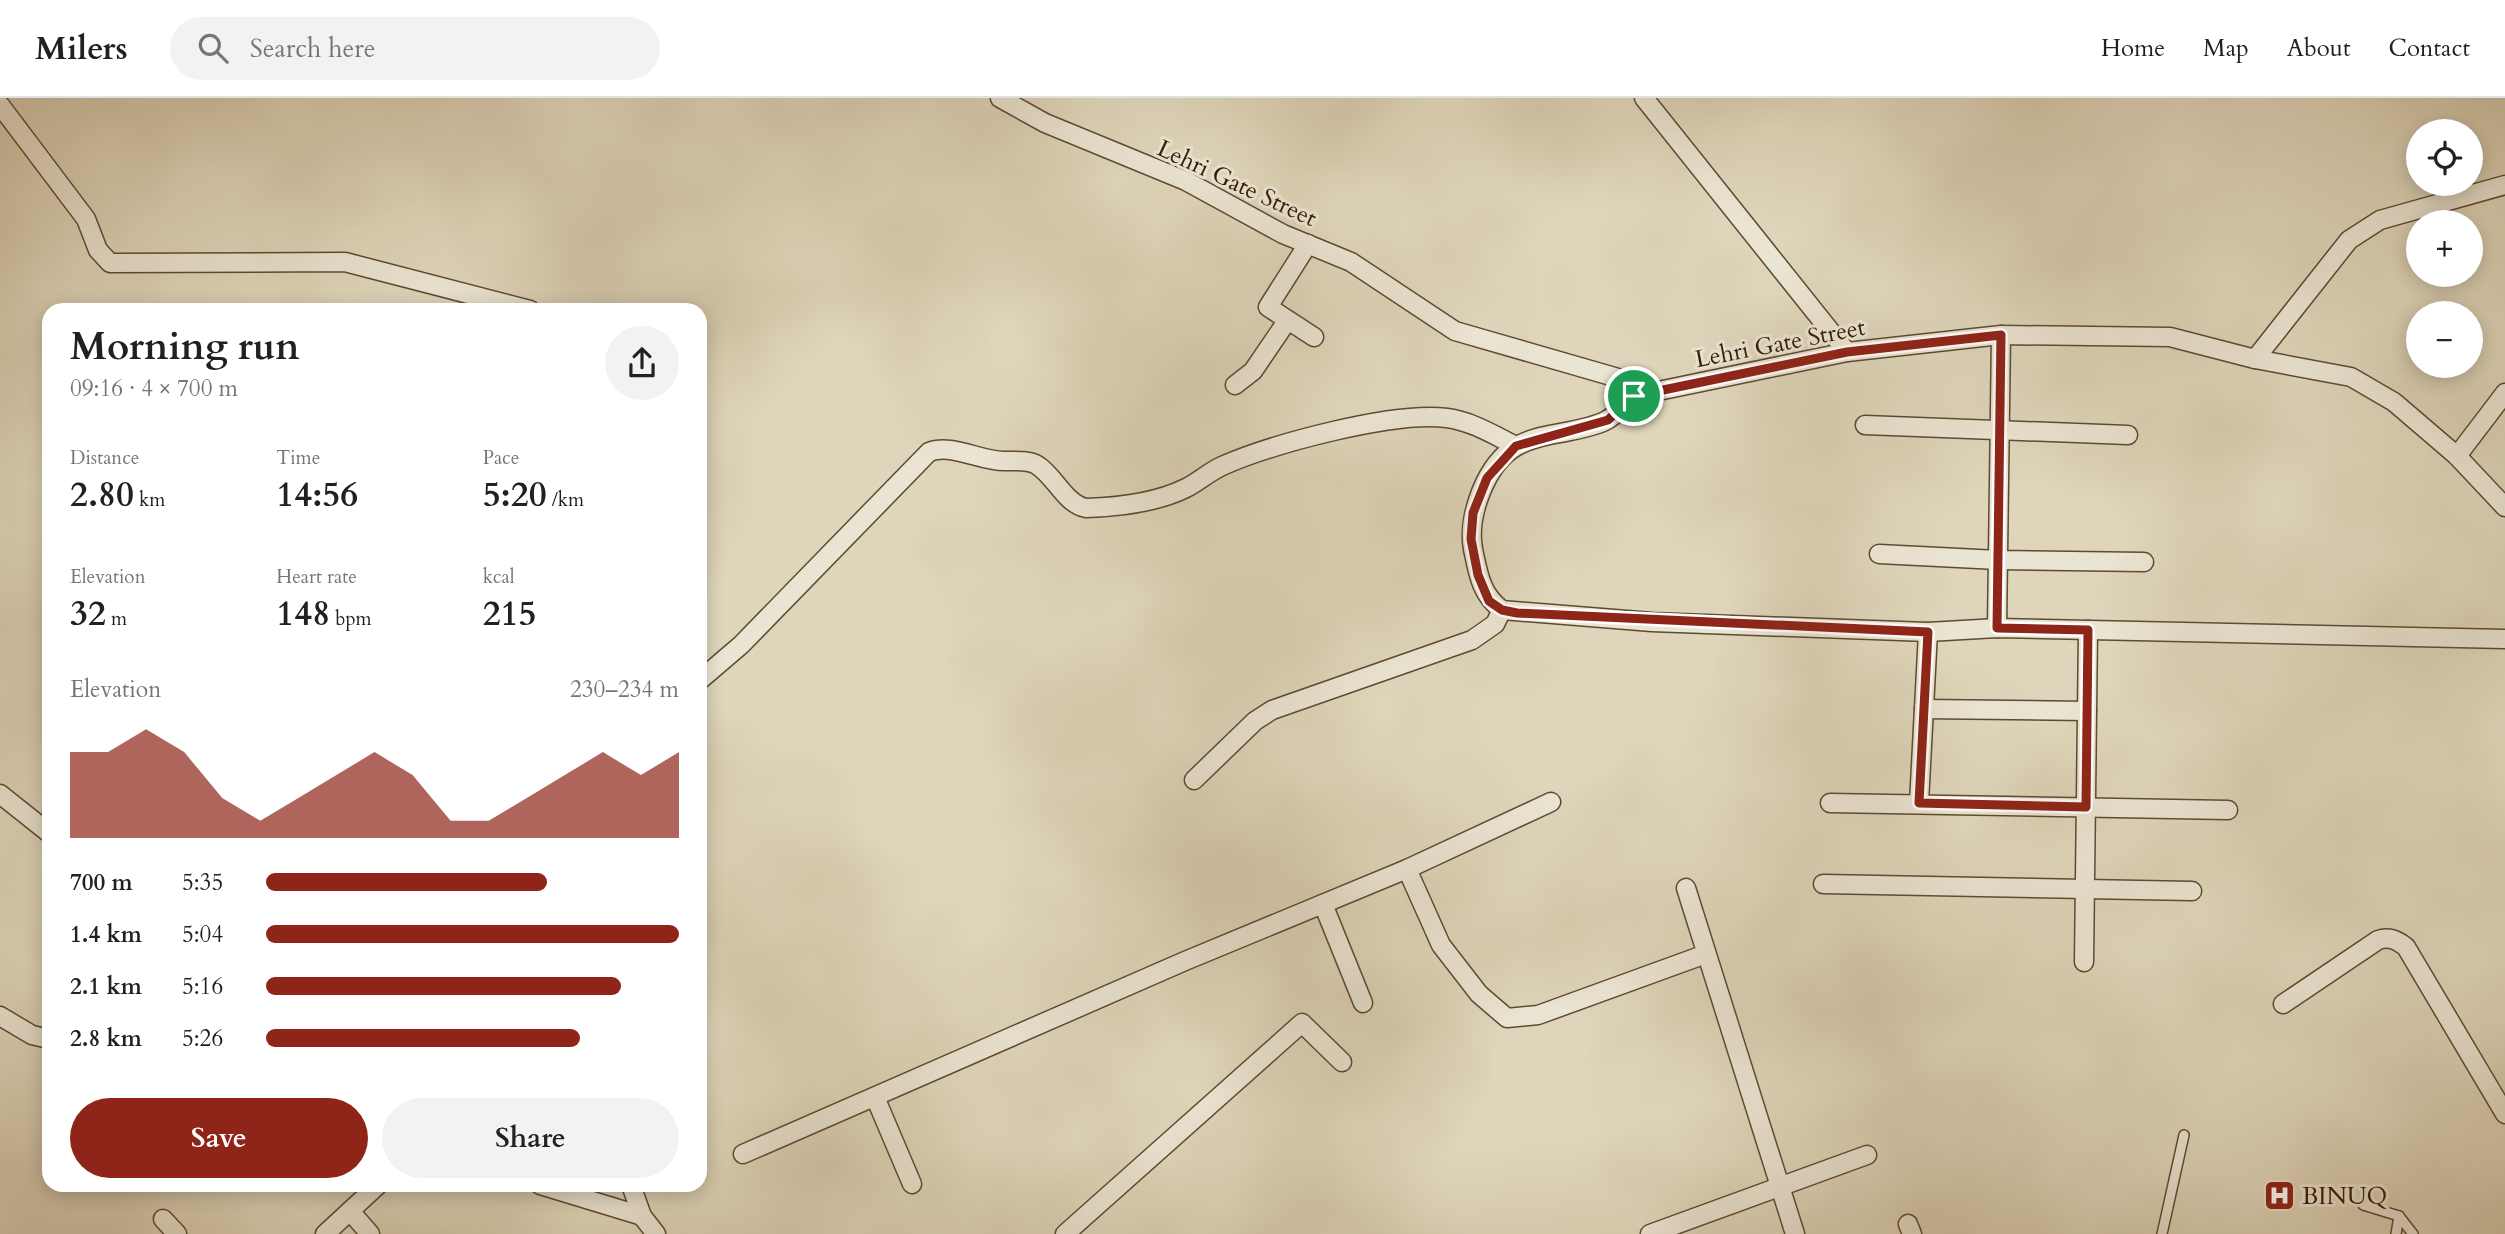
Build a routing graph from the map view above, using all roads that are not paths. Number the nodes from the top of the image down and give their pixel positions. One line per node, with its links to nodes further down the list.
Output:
1 (1000, 98): 5 (street, Lehri Gate Street)
2 (1644, 98): 10 (street)
3 (0, 104): 6 (street)
4 (2505, 185): 11 (street)
5 (1308, 244): 7 (street); 14 (street, Lehri Gate Street)
6 (503, 303)
7 (1287, 321): 9 (street); 12 (street)
8 (2001, 335): 10 (street, Lehri Gate Street); 11 (street, Lehri Gate Street); 16 (street)
9 (1314, 337)
10 (1847, 352): 14 (street, Lehri Gate Street)
11 (2256, 359): 19 (street, Lehri Gate Street)
12 (1235, 385)
13 (2505, 393): 19 (street)
14 (1634, 396): 18 (street)
15 (1866, 425): 16 (street)
16 (1999, 433): 17 (street); 22 (street)
17 (2128, 435)
18 (1516, 446): 24 (street); 29 (street)
19 (2457, 456): 20 (street, Lehri Gate Street)
20 (2505, 507)
21 (1879, 554): 22 (street)
22 (1998, 560): 23 (street); 25 (street)
23 (2144, 562)
24 (1502, 610): 27 (street); 32 (street)
25 (1997, 628): 26 (street); 27 (street)
26 (2088, 630): 28 (street); 31 (street)
27 (1928, 632): 30 (street)
28 (2505, 639)
29 (707, 674)
30 (1924, 709): 31 (street); 36 (street)
31 (2087, 712): 37 (street)
32 (1194, 780)
33 (0, 794): 39 (street)
34 (1551, 802): 40 (street)
35 (1830, 803): 36 (street)
36 (1919, 803): 37 (street)
37 (2086, 807): 38 (street); 43 (street)
38 (2228, 810)
39 (42, 827)
40 (1407, 869): 45 (street); 46 (street)
41 (1824, 884): 43 (street)
42 (1686, 888): 46 (street)
43 (2084, 891): 44 (street); 47 (street)
44 (2192, 891)
45 (1323, 904): 48 (street); 53 (street)
46 (1706, 954): 59 (street)
47 (2084, 962)
48 (1363, 1003)
49 (2283, 1004): 54 (street)
50 (0, 1016): 51 (street)
51 (42, 1037)
52 (1342, 1062): 72 (street)
53 (875, 1097): 56 (street); 58 (street)
54 (2505, 1114)
55 (2184, 1135): 75 (lane)
56 (743, 1154)
57 (1867, 1155): 59 (street)
58 (912, 1184)
59 (1778, 1185): 73 (street); 74 (street)
60 (370, 1192): 64 (street)
61 (563, 1192): 65 (street)
62 (633, 1192): 65 (street)
63 (2363, 1205): 66 (lane)
64 (350, 1211): 69 (street); 70 (street)
65 (642, 1216): 71 (street)
66 (2399, 1216): 76 (lane); 77 (lane)
67 (163, 1219): 68 (street)
68 (177, 1234)
69 (325, 1234)
70 (370, 1234)
71 (656, 1234)
72 (1065, 1234)
73 (1650, 1234)
74 (1795, 1234)
75 (2162, 1234)
76 (2396, 1234)
77 (2413, 1234)

